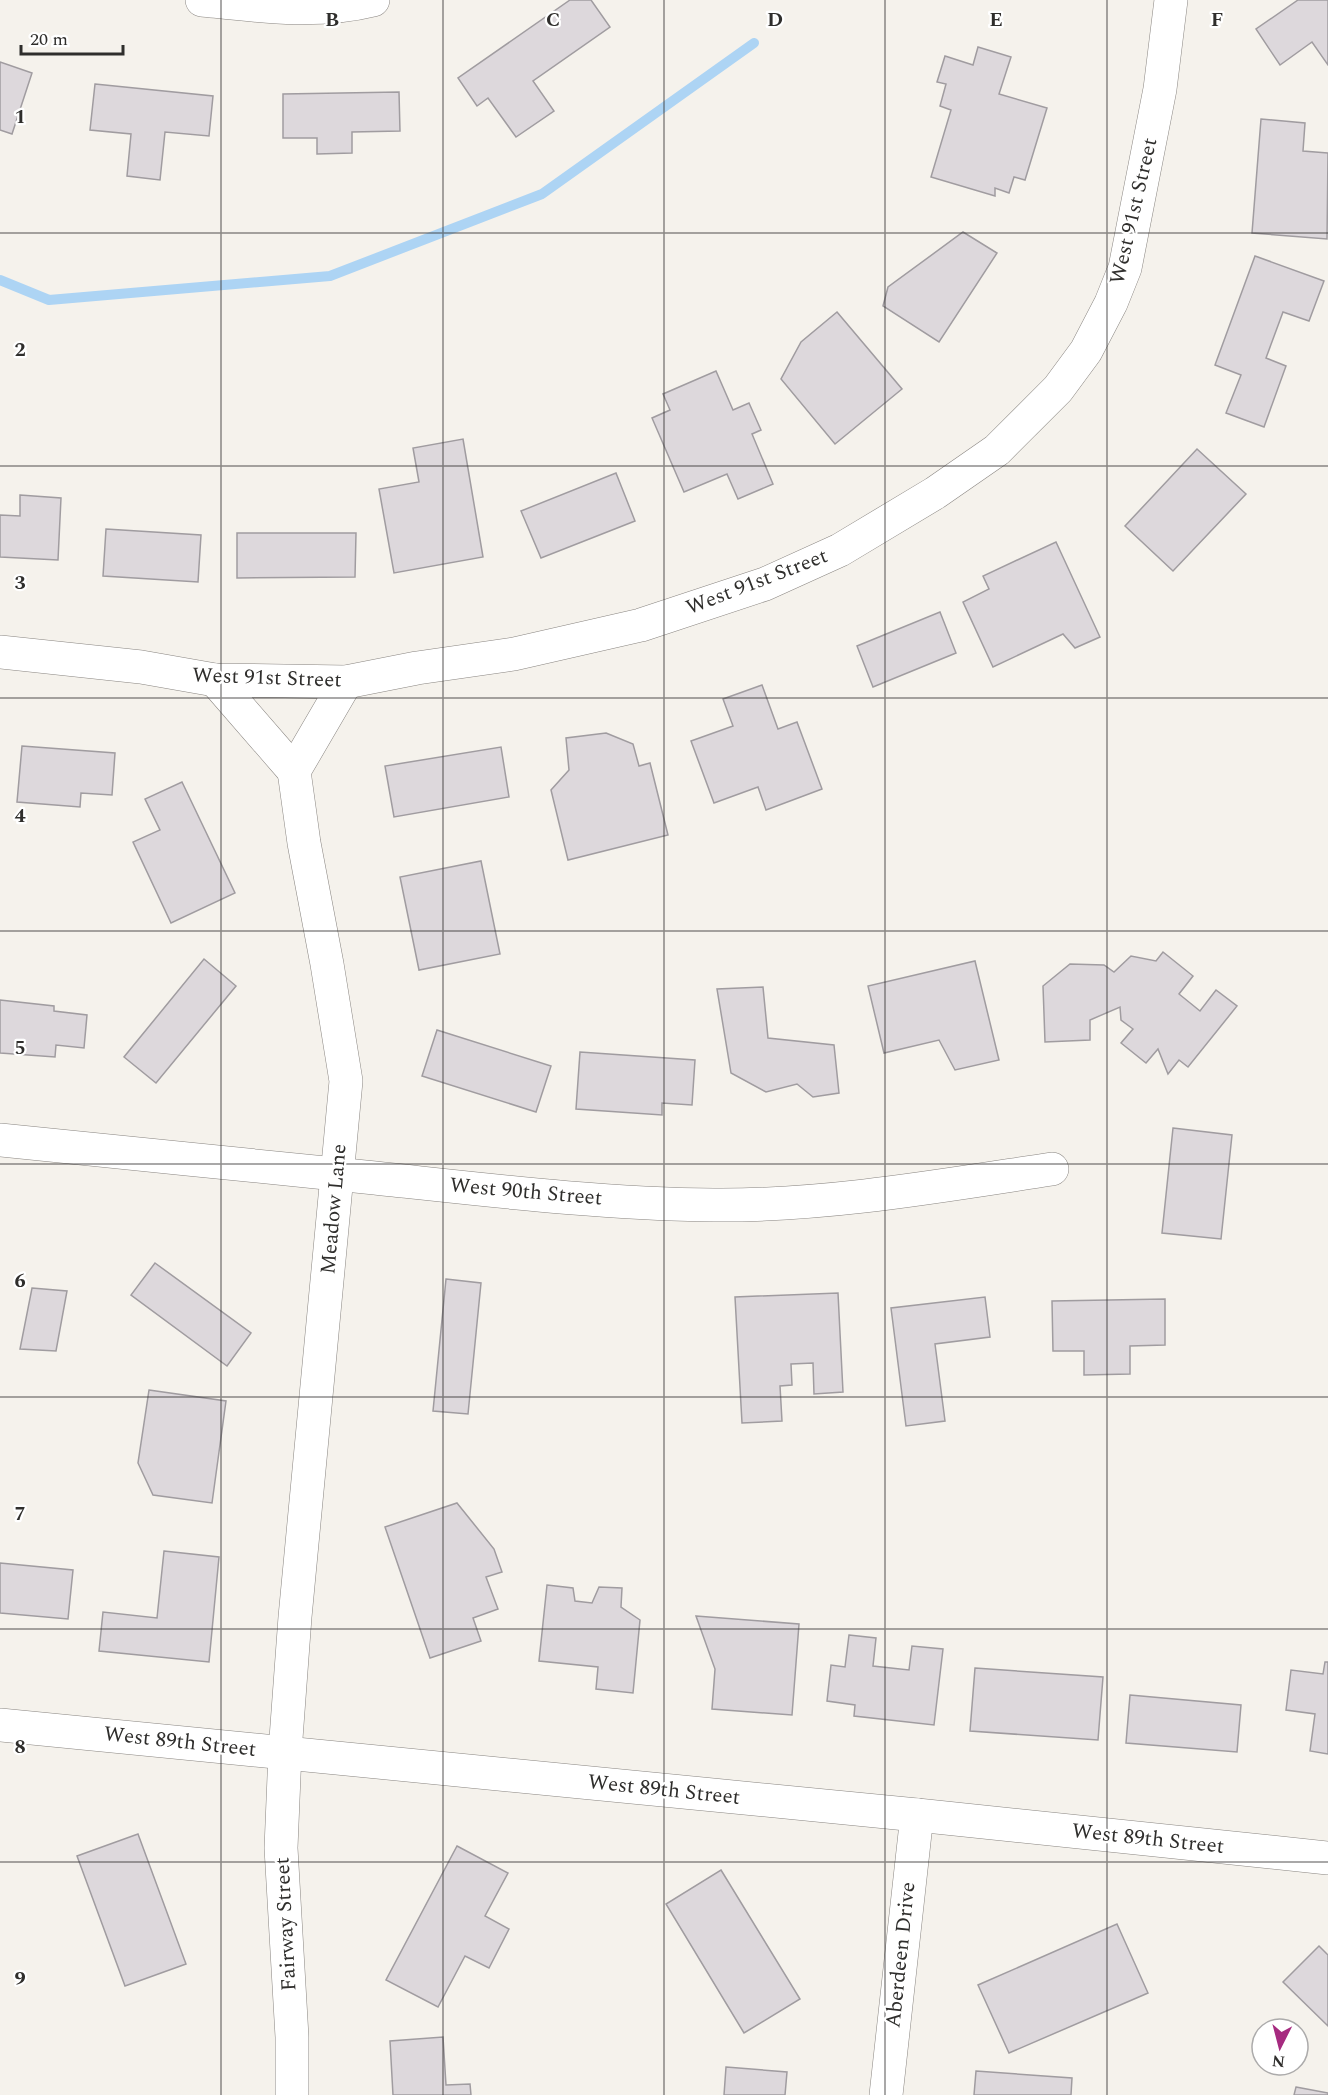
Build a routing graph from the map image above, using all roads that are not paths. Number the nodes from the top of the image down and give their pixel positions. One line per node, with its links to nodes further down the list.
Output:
1 (202, 0): 2 (street)
2 (373, 0)
3 (1171, 0): 6 (street, West 91st Street)
4 (0, 652): 5 (street, West 91st Street)
5 (215, 680): 6 (street, West 91st Street); 7 (street)
6 (346, 682): 7 (street)
7 (294, 771): 10 (street, Meadow Lane)
8 (0, 1140): 10 (street, West 90th Street)
9 (1052, 1169): 10 (street, West 90th Street)
10 (338, 1174): 12 (street, Meadow Lane)
11 (0, 1725): 12 (street, West 89th Street)
12 (285, 1752): 13 (street, West 89th Street); 15 (street, Fairway Street)
13 (917, 1815): 14 (street, West 89th Street); 16 (street, Aberdeen Drive)
14 (1328, 1858)
15 (292, 2095)
16 (886, 2095)

